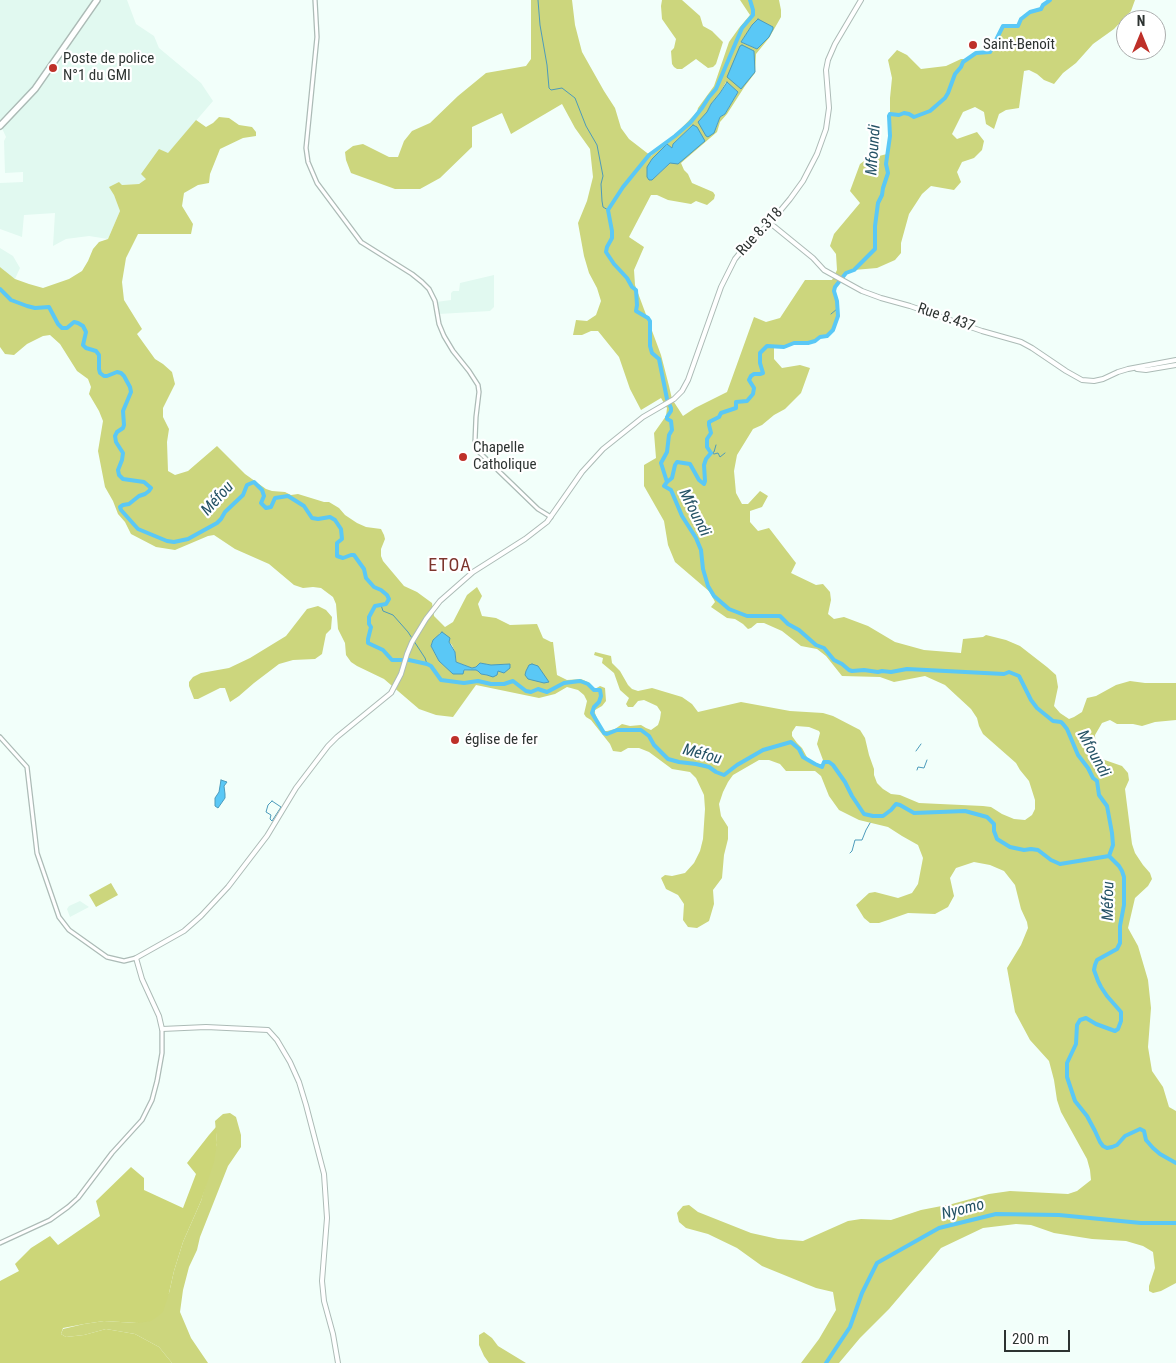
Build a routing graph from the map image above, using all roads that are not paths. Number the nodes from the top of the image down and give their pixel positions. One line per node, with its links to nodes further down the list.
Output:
1 (97, 0): 4 (highway)
2 (315, 0): 9 (street)
3 (861, 0): 5 (main road, Rue 8.318)
4 (0, 126)
5 (770, 223): 8 (main road, Rue 8.437); 9 (main road, Rue 8.318)
6 (1176, 360): 8 (main road, Rue 8.437)
7 (1176, 365): 8 (main road, Rue 8.437)
8 (1132, 369)
9 (551, 517): 11 (main road, Rue 8.318)
10 (0, 737): 11 (street)
11 (136, 958): 12 (main road)
12 (162, 1029): 13 (street); 14 (main road)
13 (0, 1243)
14 (338, 1363)

